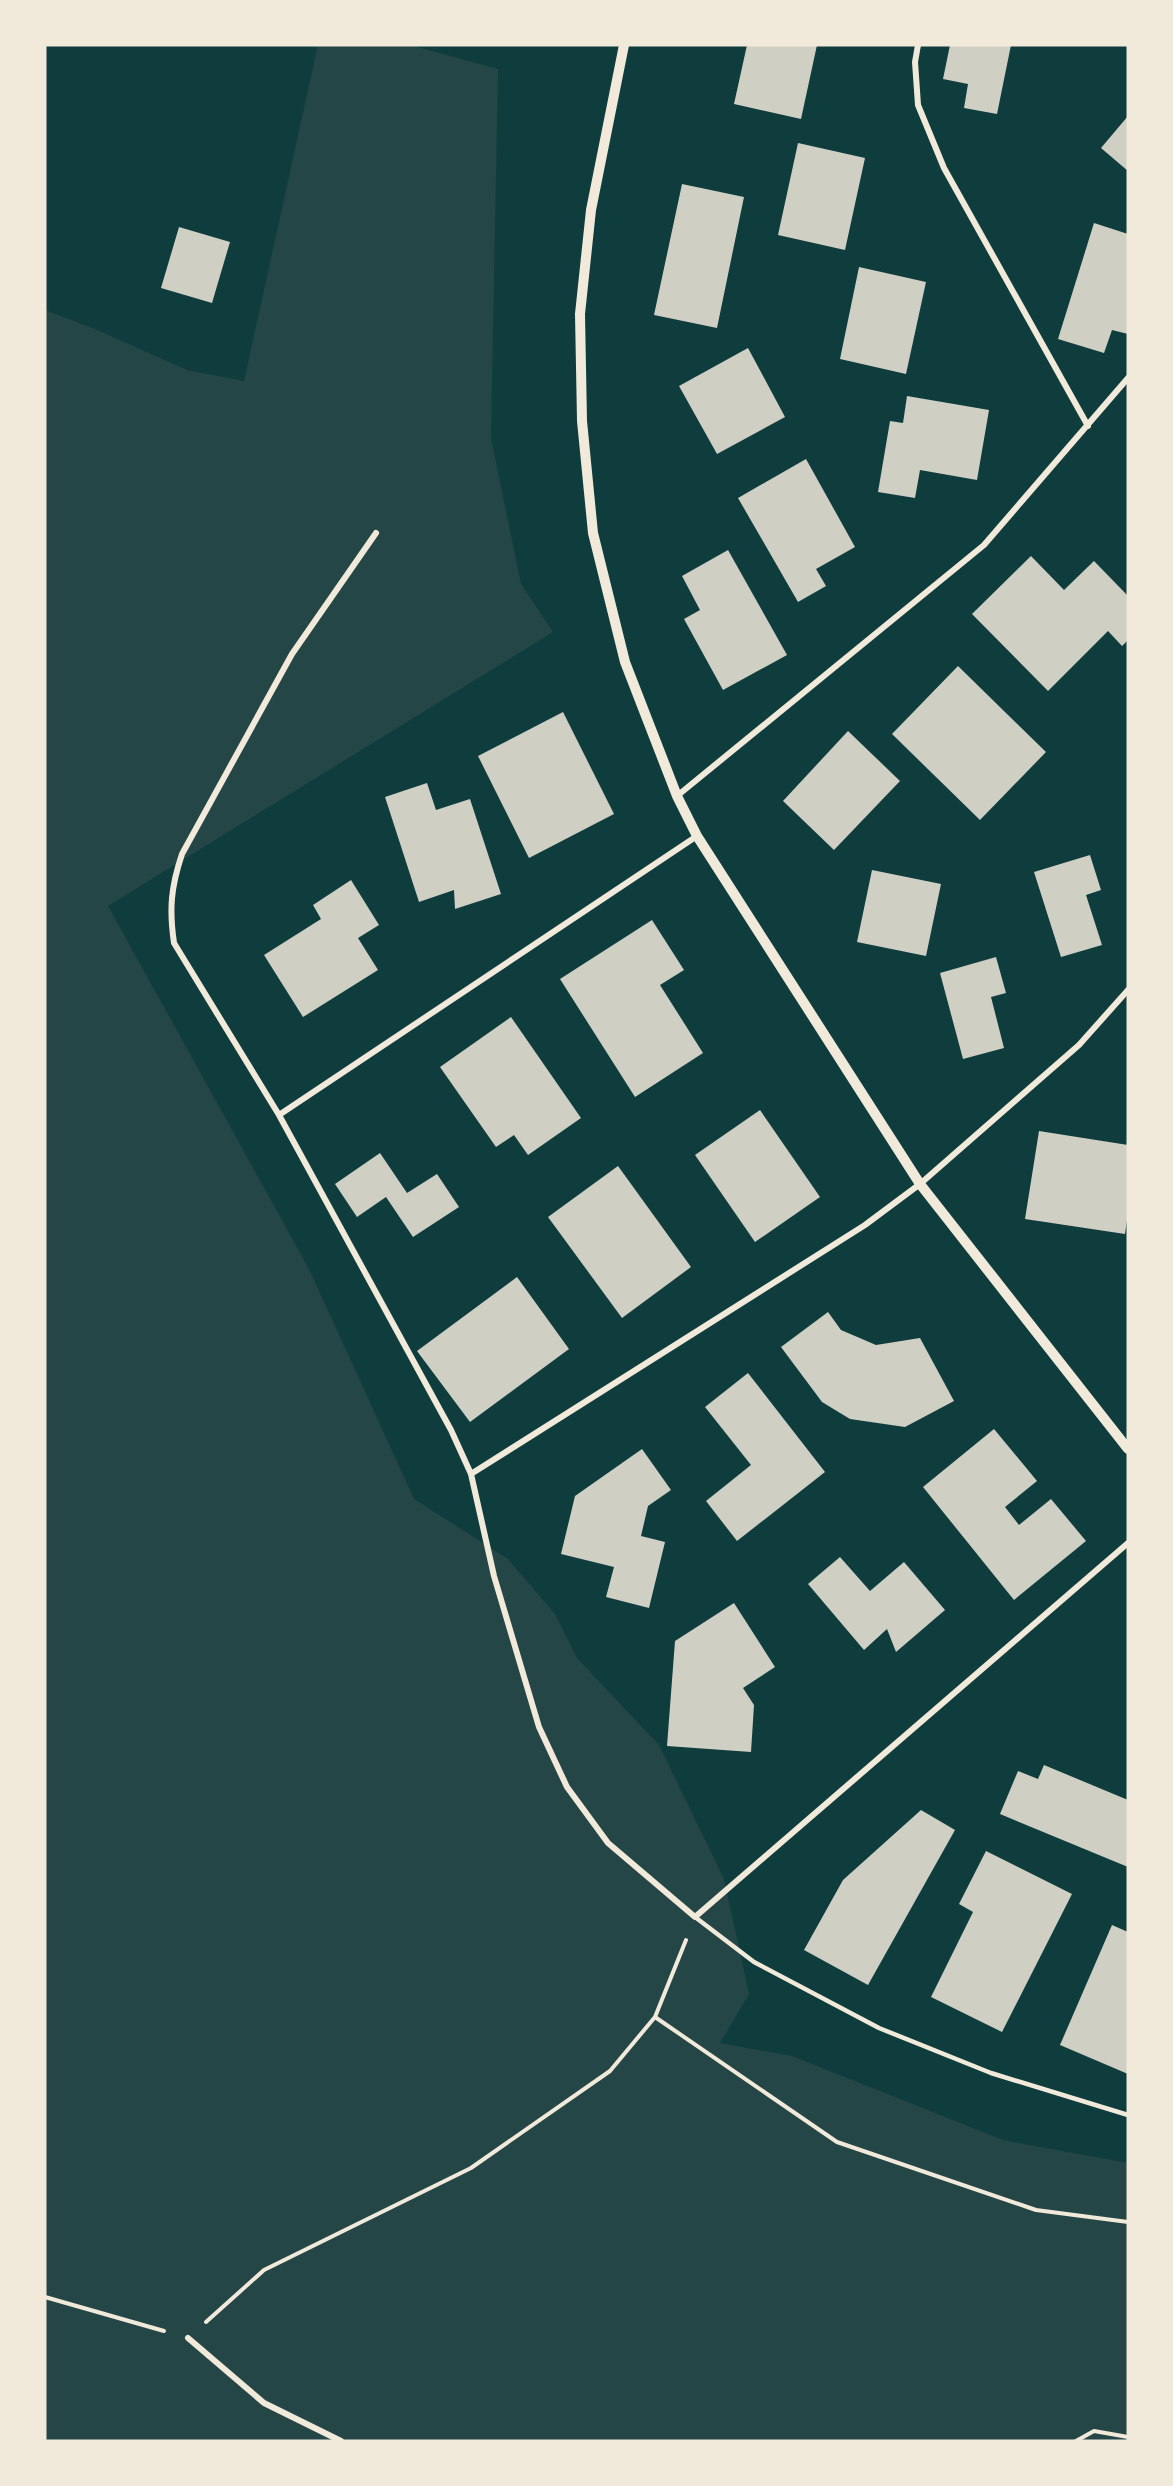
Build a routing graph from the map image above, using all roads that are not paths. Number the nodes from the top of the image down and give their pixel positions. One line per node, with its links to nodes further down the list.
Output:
1 (624, 45): 6 (street)
2 (918, 45): 4 (street)
3 (1128, 378): 4 (street)
4 (1088, 426): 6 (street)
5 (376, 533): 9 (street)
6 (677, 796): 7 (street)
7 (697, 836): 9 (street); 10 (street)
8 (1128, 990): 10 (street)
9 (279, 1115): 12 (street)
10 (920, 1184): 11 (street); 12 (street)
11 (1128, 1449)
12 (471, 1474): 14 (street)
13 (1128, 1543): 14 (street)
14 (695, 1917): 15 (lane)
15 (1128, 2115)
16 (188, 2338): 17 (street)
17 (341, 2441)

